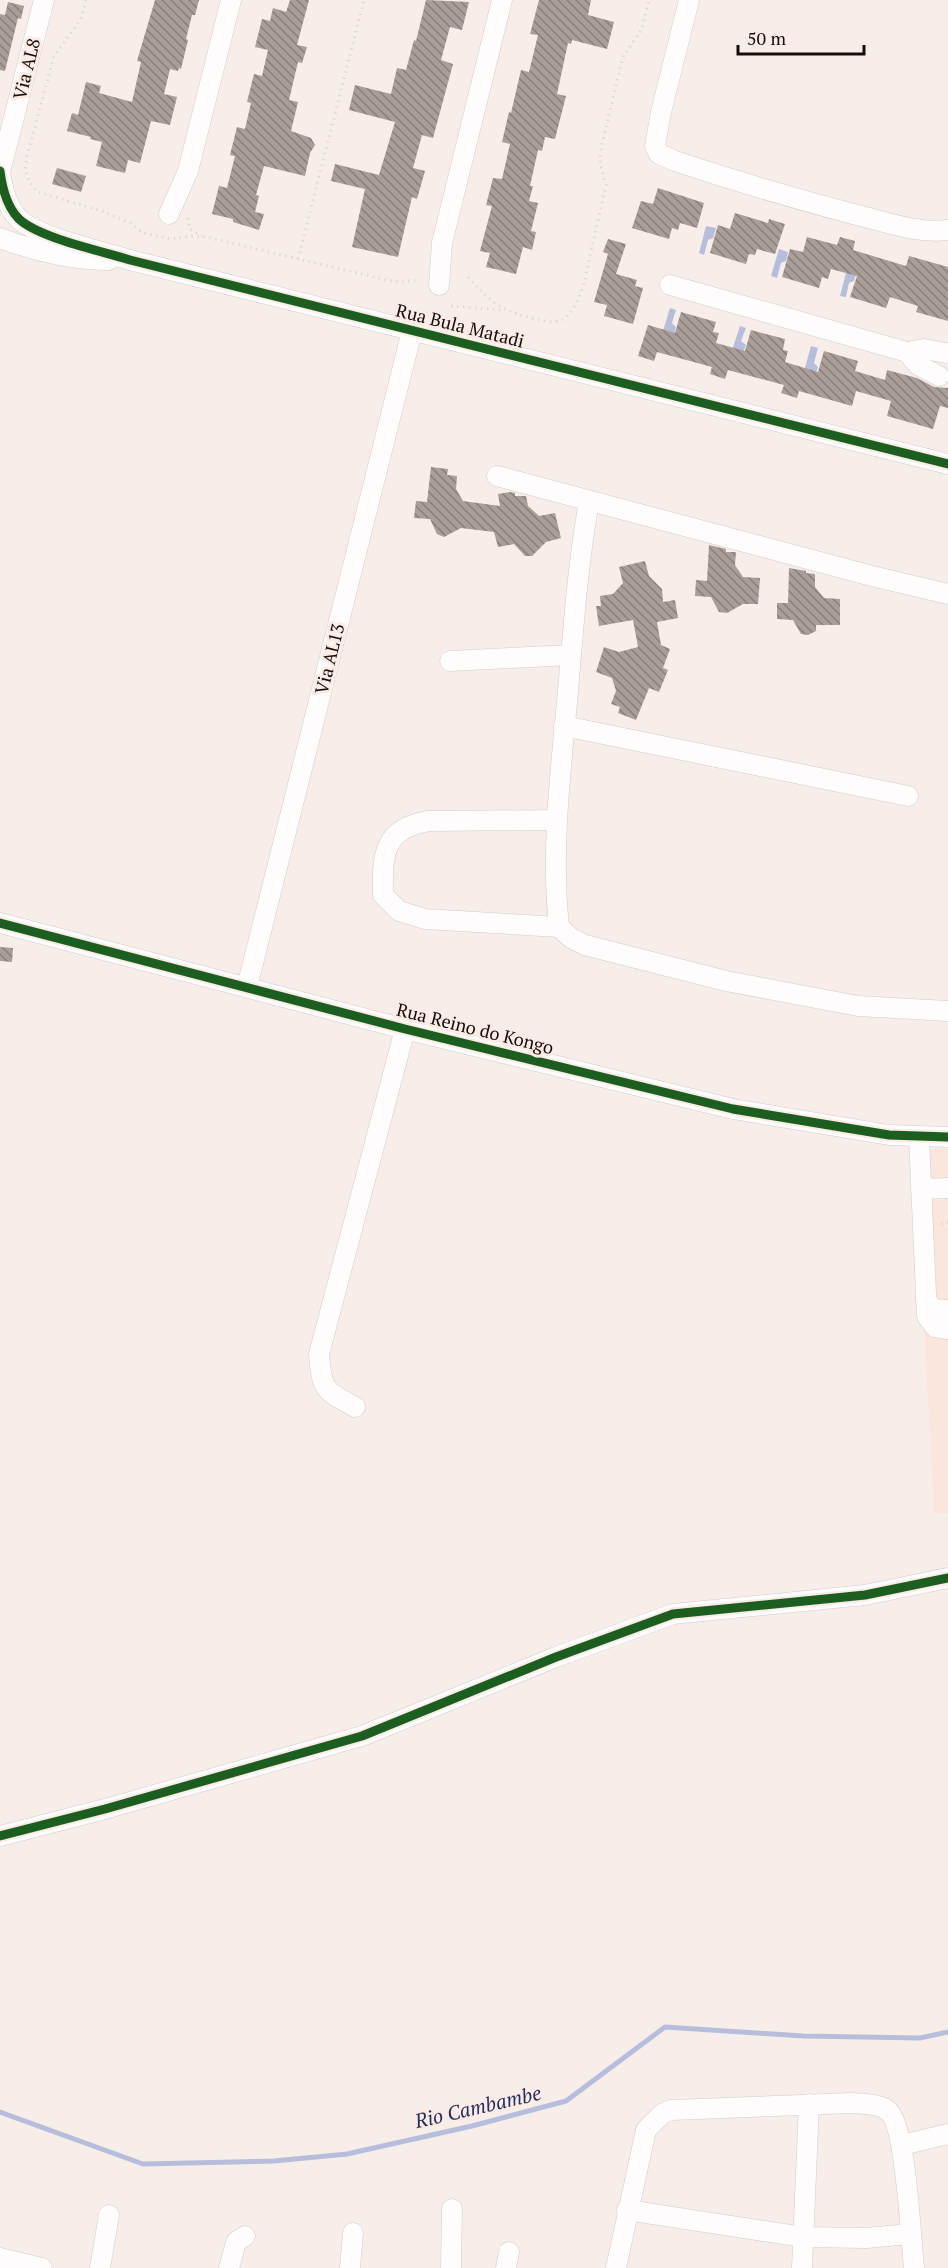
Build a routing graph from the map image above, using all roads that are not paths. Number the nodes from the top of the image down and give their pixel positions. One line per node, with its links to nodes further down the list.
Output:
1 (44, 0): 5 (street, Via AL8)
2 (231, 0): 6 (street)
3 (502, 0): 10 (street)
4 (689, 0): 7 (street)
5 (0, 172): 9 (street, Rua Bula Matadi)
6 (179, 216)
7 (948, 230)
8 (0, 238): 9 (street, Rua Bula Matadi)
9 (130, 260): 12 (street, Rua Bula Matadi)
10 (439, 285)
11 (670, 285): 13 (street)
12 (412, 331): 16 (street, Rua Bula Matadi); 27 (street, Via AL13)
13 (907, 352): 14 (street); 15 (street)
14 (946, 353)
15 (939, 376)
16 (948, 464)
17 (497, 476): 18 (street)
18 (589, 502): 19 (street); 20 (street)
19 (948, 594)
20 (571, 655): 21 (street); 22 (street)
21 (450, 661)
22 (564, 726): 23 (street); 24 (street)
23 (908, 796)
24 (556, 820): 26 (street); 26 (street)
25 (0, 923): 27 (street, Rua Reino do Kongo)
26 (559, 927): 28 (street)
27 (247, 987): 29 (street, Rua Reino do Kongo)
28 (948, 1011)
29 (405, 1029): 31 (street, Rua Reino do Kongo); 35 (street)
30 (948, 1137): 31 (street, Rua Reino do Kongo)
31 (919, 1138): 33 (street)
32 (948, 1188): 33 (street)
33 (921, 1189): 34 (street)
34 (938, 1314)
35 (355, 1407)
36 (948, 1578): 37 (street)
37 (0, 1836)
38 (809, 2104): 40 (street); 42 (street); 47 (street)
39 (948, 2134): 40 (street)
40 (902, 2145): 45 (street)
41 (452, 2209): 53 (street)
42 (627, 2210): 47 (street); 54 (street)
43 (109, 2216): 50 (street)
44 (353, 2233): 52 (street)
45 (910, 2234): 47 (street); 56 (street)
46 (245, 2236): 51 (street)
47 (803, 2237): 55 (street)
48 (0, 2258): 49 (street)
49 (42, 2268)
50 (100, 2268)
51 (229, 2268)
52 (350, 2268)
53 (451, 2268)
54 (616, 2268)
55 (802, 2268)
56 (914, 2268)

